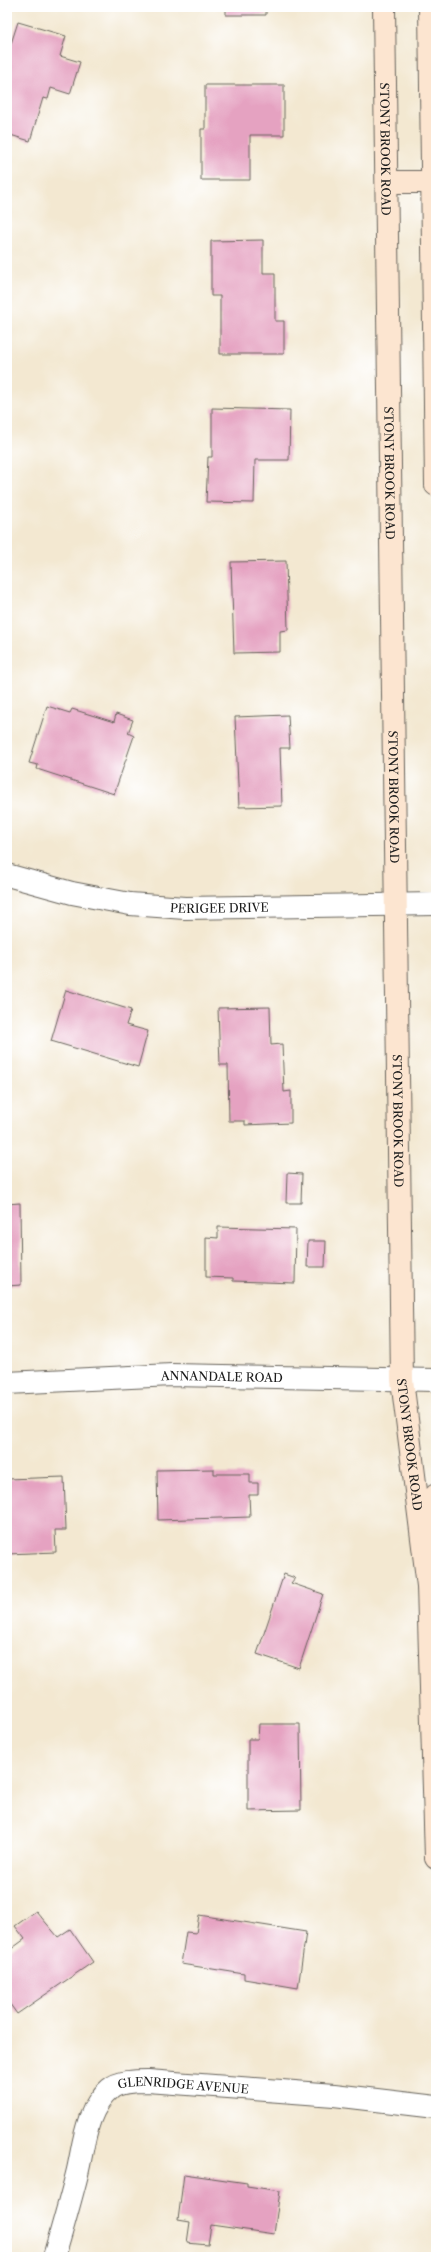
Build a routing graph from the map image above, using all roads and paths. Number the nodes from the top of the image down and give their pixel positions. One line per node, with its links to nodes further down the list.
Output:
1 (384, 7): 3 (main road, STONY BROOK ROAD)
2 (430, 7): 4 (main road)
3 (387, 182): 4 (main road); 7 (main road, STONY BROOK ROAD)
4 (432, 182): 5 (main road)
5 (436, 485)
6 (7, 876): 7 (street, PERIGEE DRIVE)
7 (396, 904): 8 (street, PERIGEE DRIVE); 9 (main road, STONY BROOK ROAD)
8 (436, 904)
9 (402, 1380): 10 (street, ANNANDALE ROAD); 11 (street, ANNANDALE ROAD); 13 (main road, STONY BROOK ROAD)
10 (436, 1380)
11 (7, 1383)
12 (436, 1495): 13 (main road, STONY BROOK ROAD)
13 (428, 1586): 14 (main road, STONY BROOK ROAD)
14 (436, 1858)
15 (436, 2107): 16 (street, GLENRIDGE AVENUE)
16 (54, 2257)

